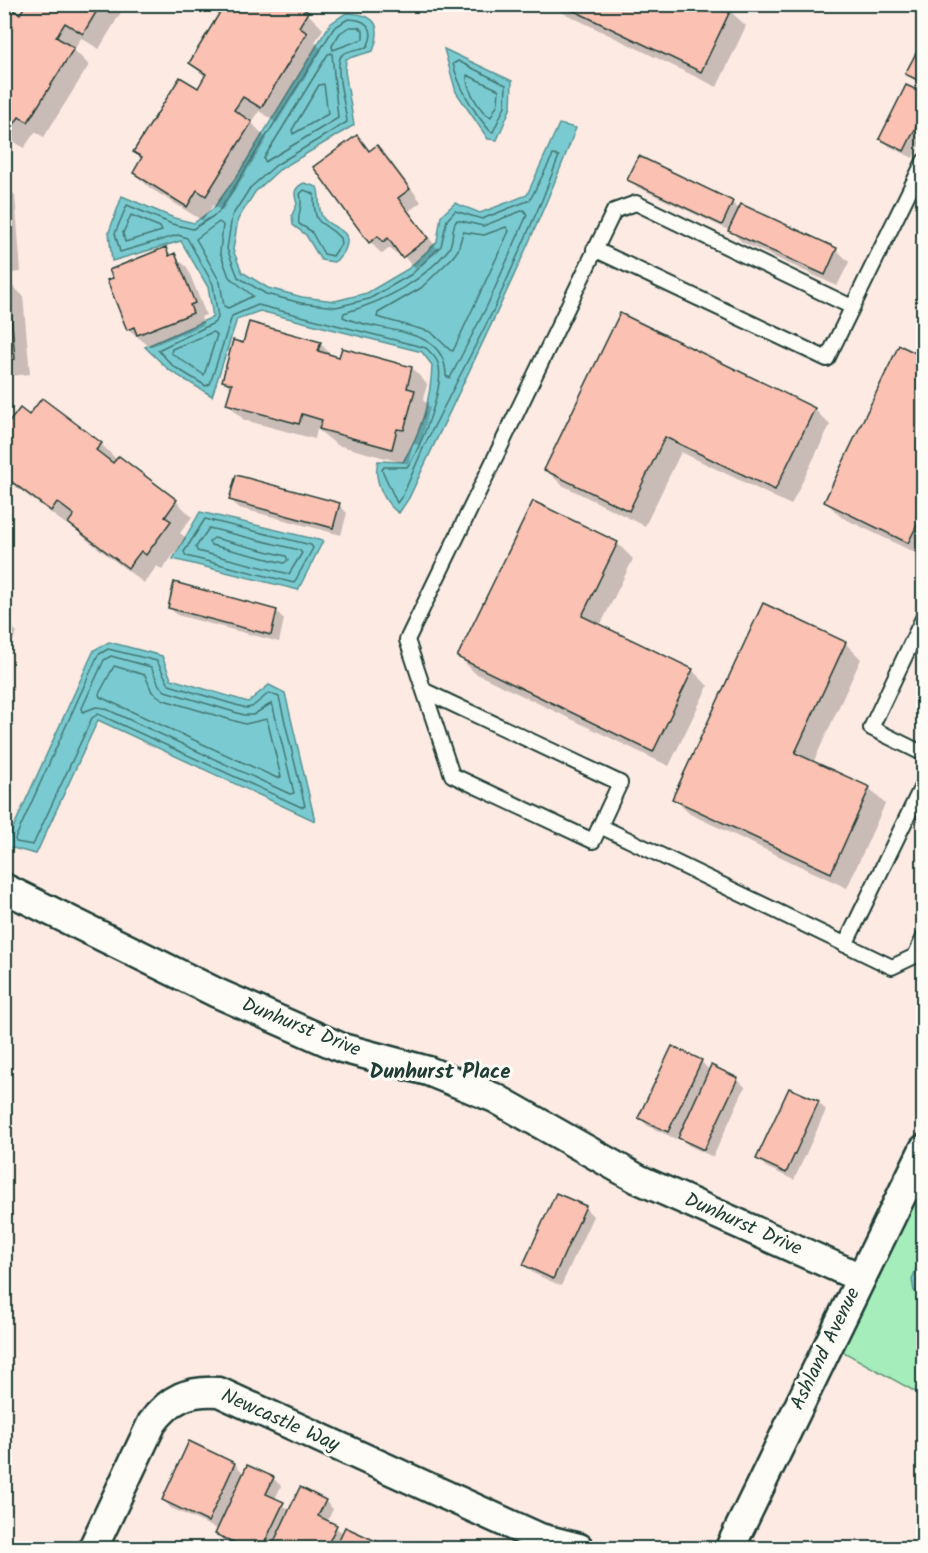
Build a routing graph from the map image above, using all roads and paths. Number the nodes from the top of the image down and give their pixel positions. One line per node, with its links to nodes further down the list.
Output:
1 (924, 161): 3 (lane)
2 (594, 249): 3 (lane); 3 (lane); 5 (lane)
3 (852, 307)
4 (924, 616): 6 (lane)
5 (425, 691): 8 (lane); 8 (lane)
6 (924, 754)
7 (924, 782): 11 (lane)
8 (600, 826): 11 (lane)
9 (4, 888): 13 (street, Dunhurst Drive)
10 (924, 937): 11 (lane)
11 (845, 945)
12 (924, 1149): 13 (street, Ashland Avenue)
13 (861, 1278): 17 (street, Ashland Avenue)
14 (545, 1543): 15 (street, Newcastle Way); 16 (street, Newcastle Way)
15 (93, 1548)
16 (579, 1548)
17 (730, 1548)

